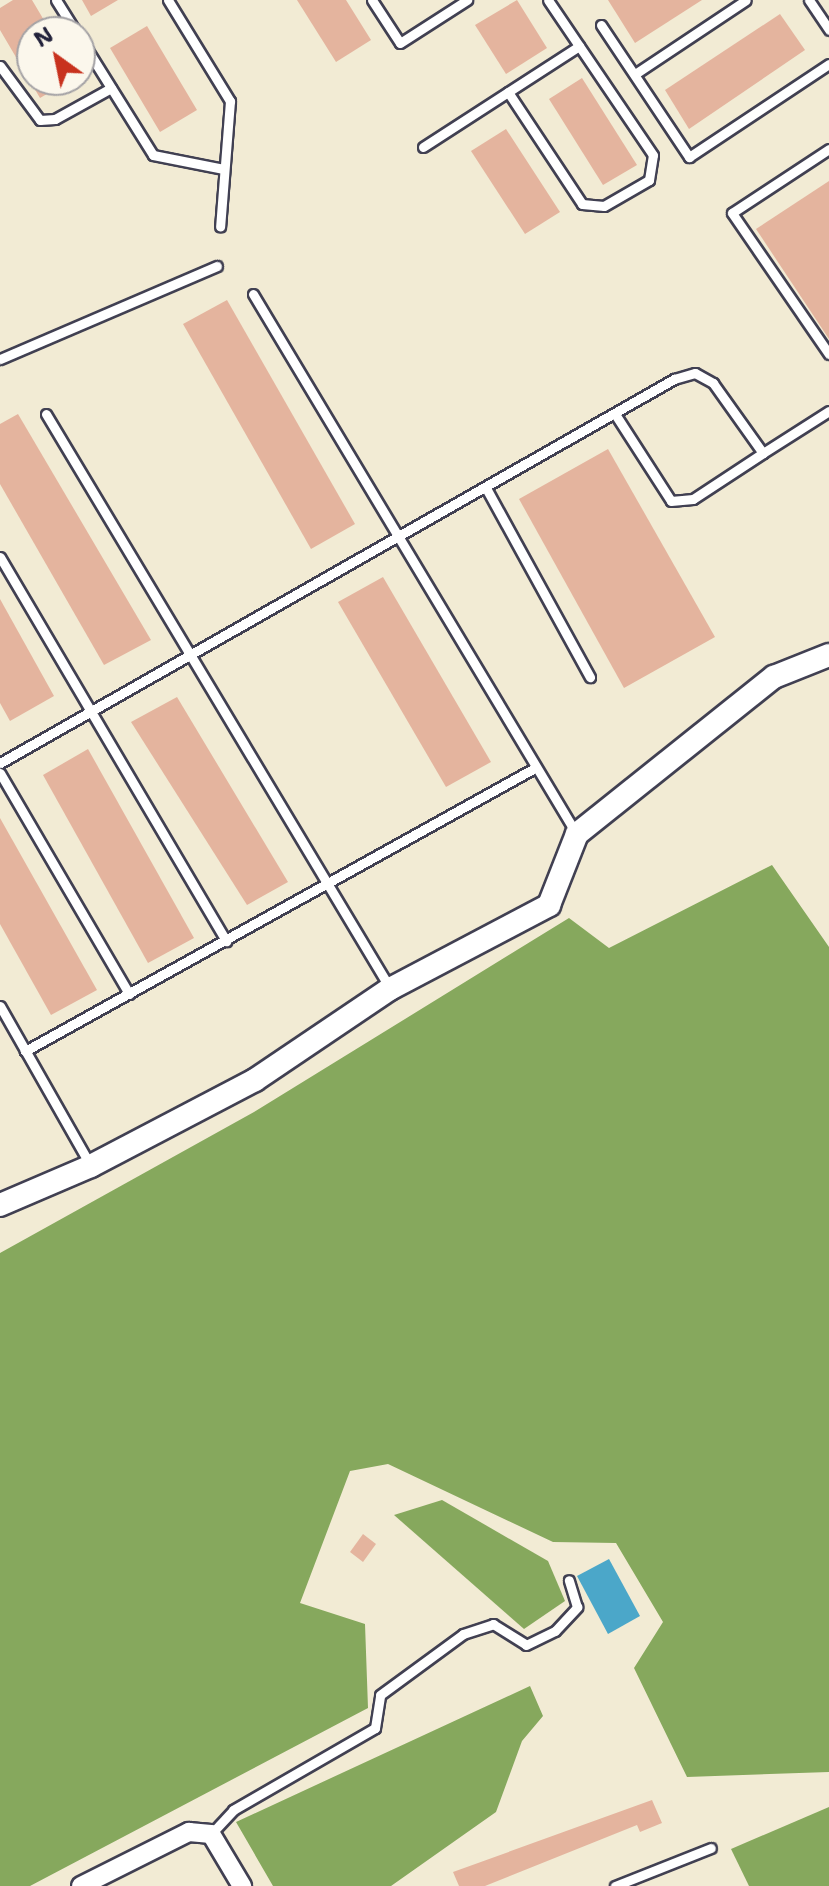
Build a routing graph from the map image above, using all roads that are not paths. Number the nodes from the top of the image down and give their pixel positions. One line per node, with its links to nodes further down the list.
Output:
1 (168, 0): 18 (lane)
2 (372, 0): 3 (lane)
3 (467, 0)
4 (548, 0): 9 (lane)
5 (746, 0): 13 (lane)
6 (809, 0): 8 (lane)
7 (601, 25): 13 (lane)
8 (829, 30)
9 (579, 46): 15 (lane); 15 (lane)
10 (96, 64): 14 (lane)
11 (829, 64): 13 (lane)
12 (0, 66): 14 (lane)
13 (635, 74)
14 (111, 88): 18 (lane)
15 (508, 92): 16 (lane)
16 (423, 147)
17 (829, 149): 22 (lane)
18 (224, 169): 19 (lane)
19 (220, 227)
20 (217, 266): 23 (lane)
21 (253, 294): 29 (lane)
22 (829, 354)
23 (0, 359)
24 (829, 411): 27 (lane)
25 (46, 414): 32 (lane)
26 (615, 414): 27 (lane); 27 (lane); 28 (lane)
27 (763, 453)
28 (486, 488): 29 (lane); 33 (lane)
29 (395, 538): 32 (lane); 36 (lane)
30 (0, 557): 34 (lane)
31 (829, 655): 38 (street)
32 (188, 656): 34 (lane); 39 (lane)
33 (590, 677)
34 (89, 713): 35 (lane); 40 (lane)
35 (0, 763)
36 (533, 769): 38 (lane); 39 (lane)
37 (0, 773): 42 (lane)
38 (577, 834): 41 (street)
39 (326, 888): 40 (lane); 41 (lane)
40 (226, 941): 42 (lane)
41 (390, 989): 45 (street)
42 (129, 994): 44 (lane)
43 (0, 1006): 44 (lane)
44 (25, 1051): 45 (lane)
45 (91, 1166): 46 (street)
46 (0, 1205)
47 (569, 1580): 48 (lane)
48 (211, 1834): 50 (street); 51 (street)
49 (711, 1848): 52 (lane)
50 (81, 1886)
51 (242, 1886)
52 (615, 1886)

